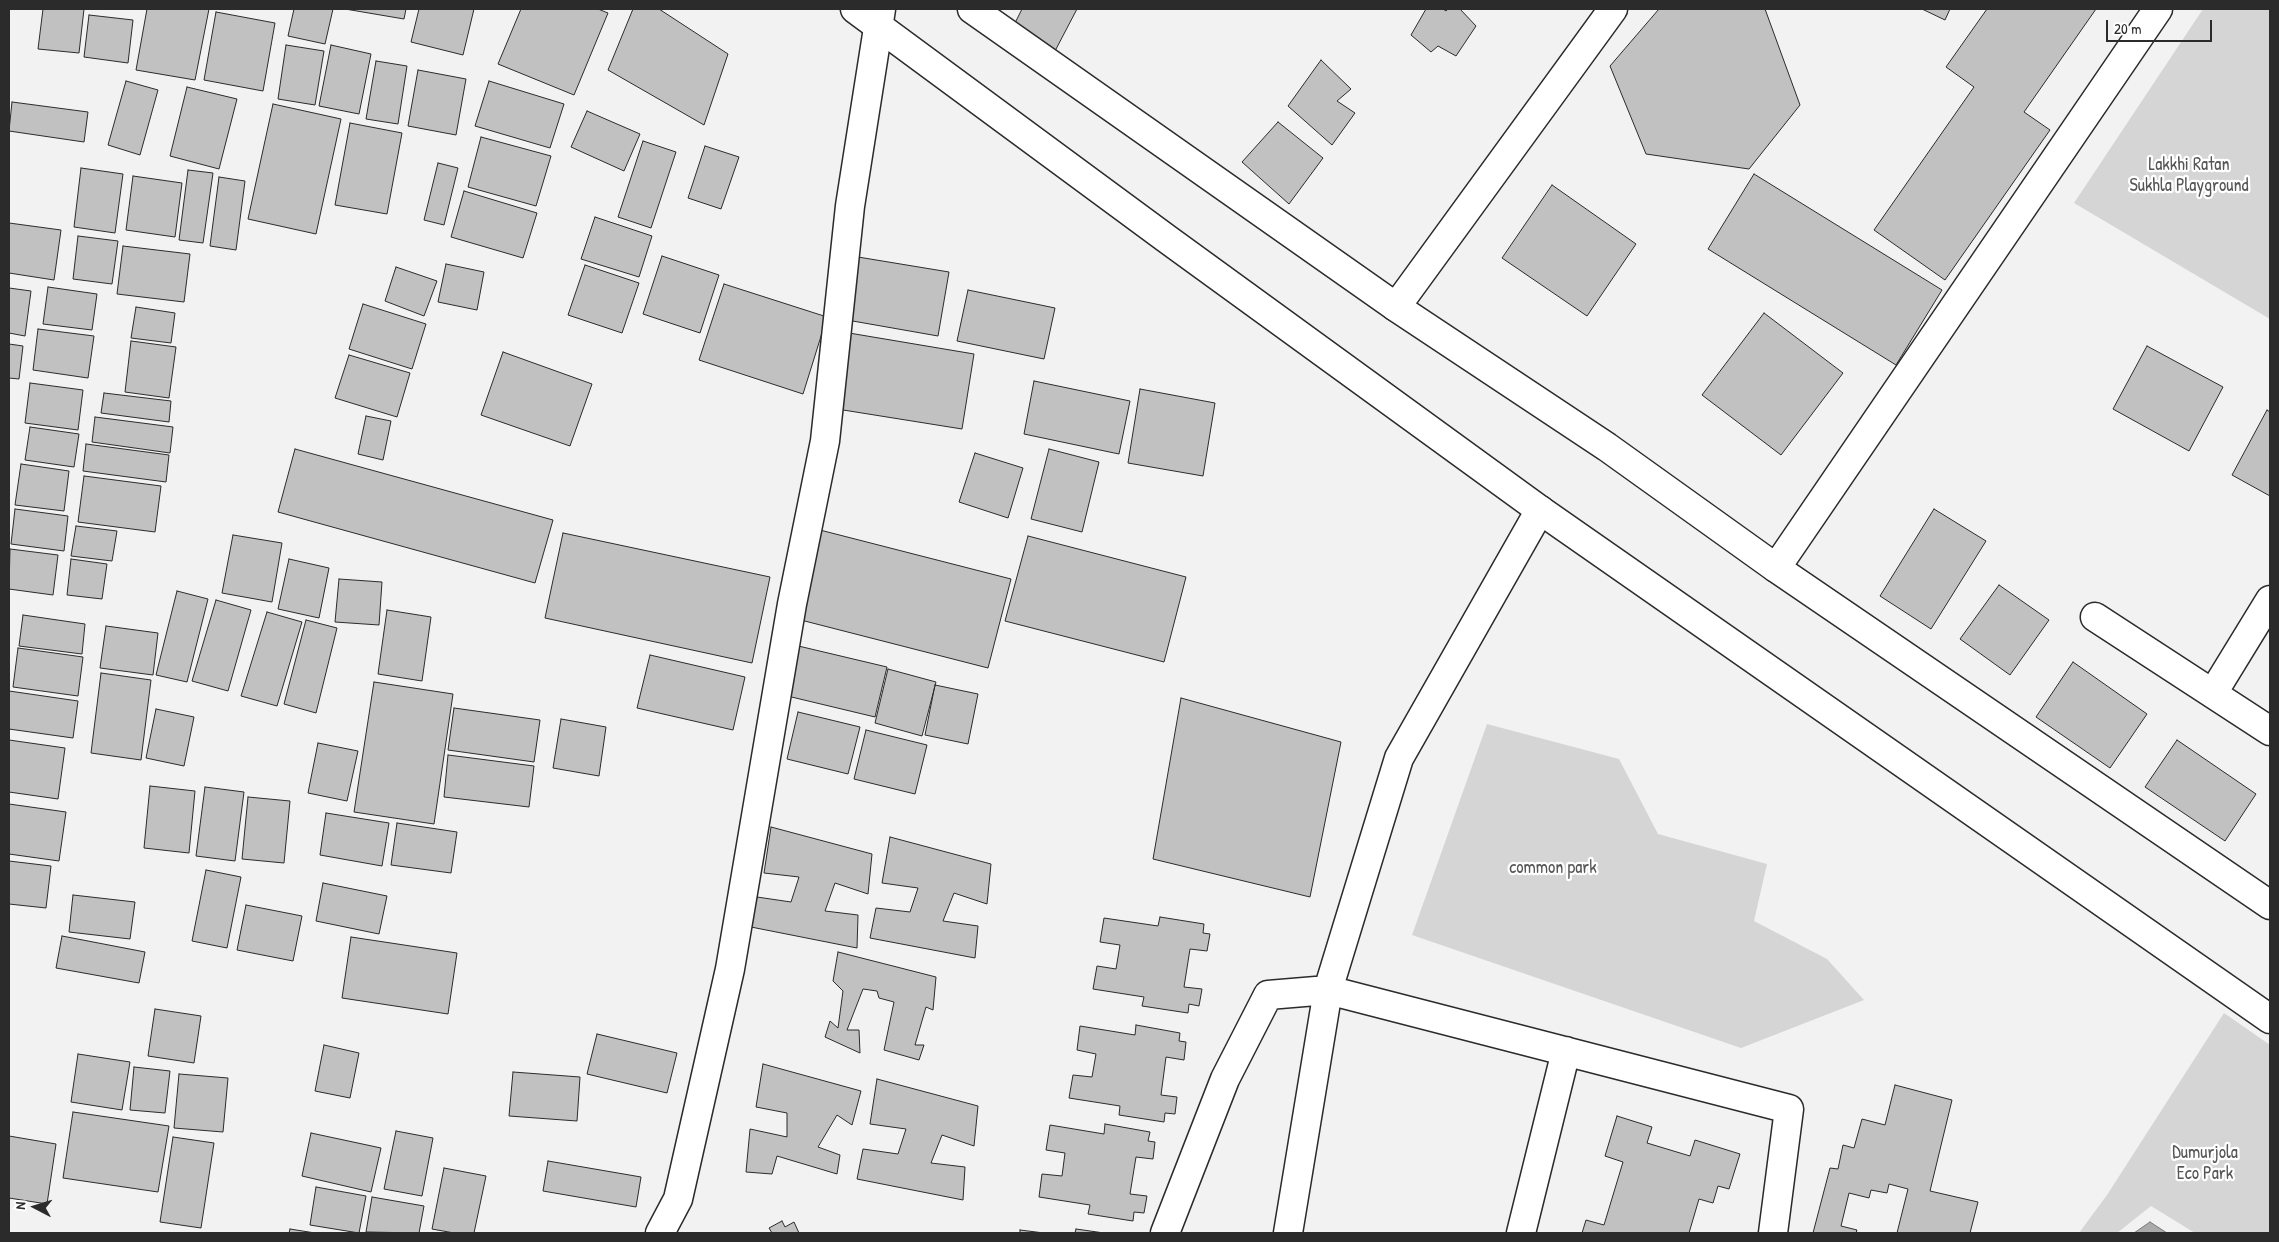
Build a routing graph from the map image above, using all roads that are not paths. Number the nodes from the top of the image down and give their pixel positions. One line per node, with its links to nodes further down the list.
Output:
1 (855, 9): 5 (main road)
2 (972, 9): 6 (main road)
3 (1613, 9): 6 (main road)
4 (2158, 9): 8 (main road)
5 (879, 16): 7 (main road); 17 (main road)
6 (1396, 307): 8 (main road)
7 (1540, 510): 14 (main road); 15 (main road)
8 (1776, 568): 13 (main road)
9 (2270, 600): 11 (main road)
10 (2095, 617): 11 (main road)
11 (2213, 693): 12 (main road)
12 (2270, 731)
13 (2270, 905)
14 (1328, 990): 16 (main road); 18 (main road); 19 (main road)
15 (2270, 1019)
16 (1566, 1050): 20 (main road); 21 (main road)
17 (660, 1233)
18 (1165, 1233)
19 (1288, 1233)
20 (1522, 1233)
21 (1773, 1233)

